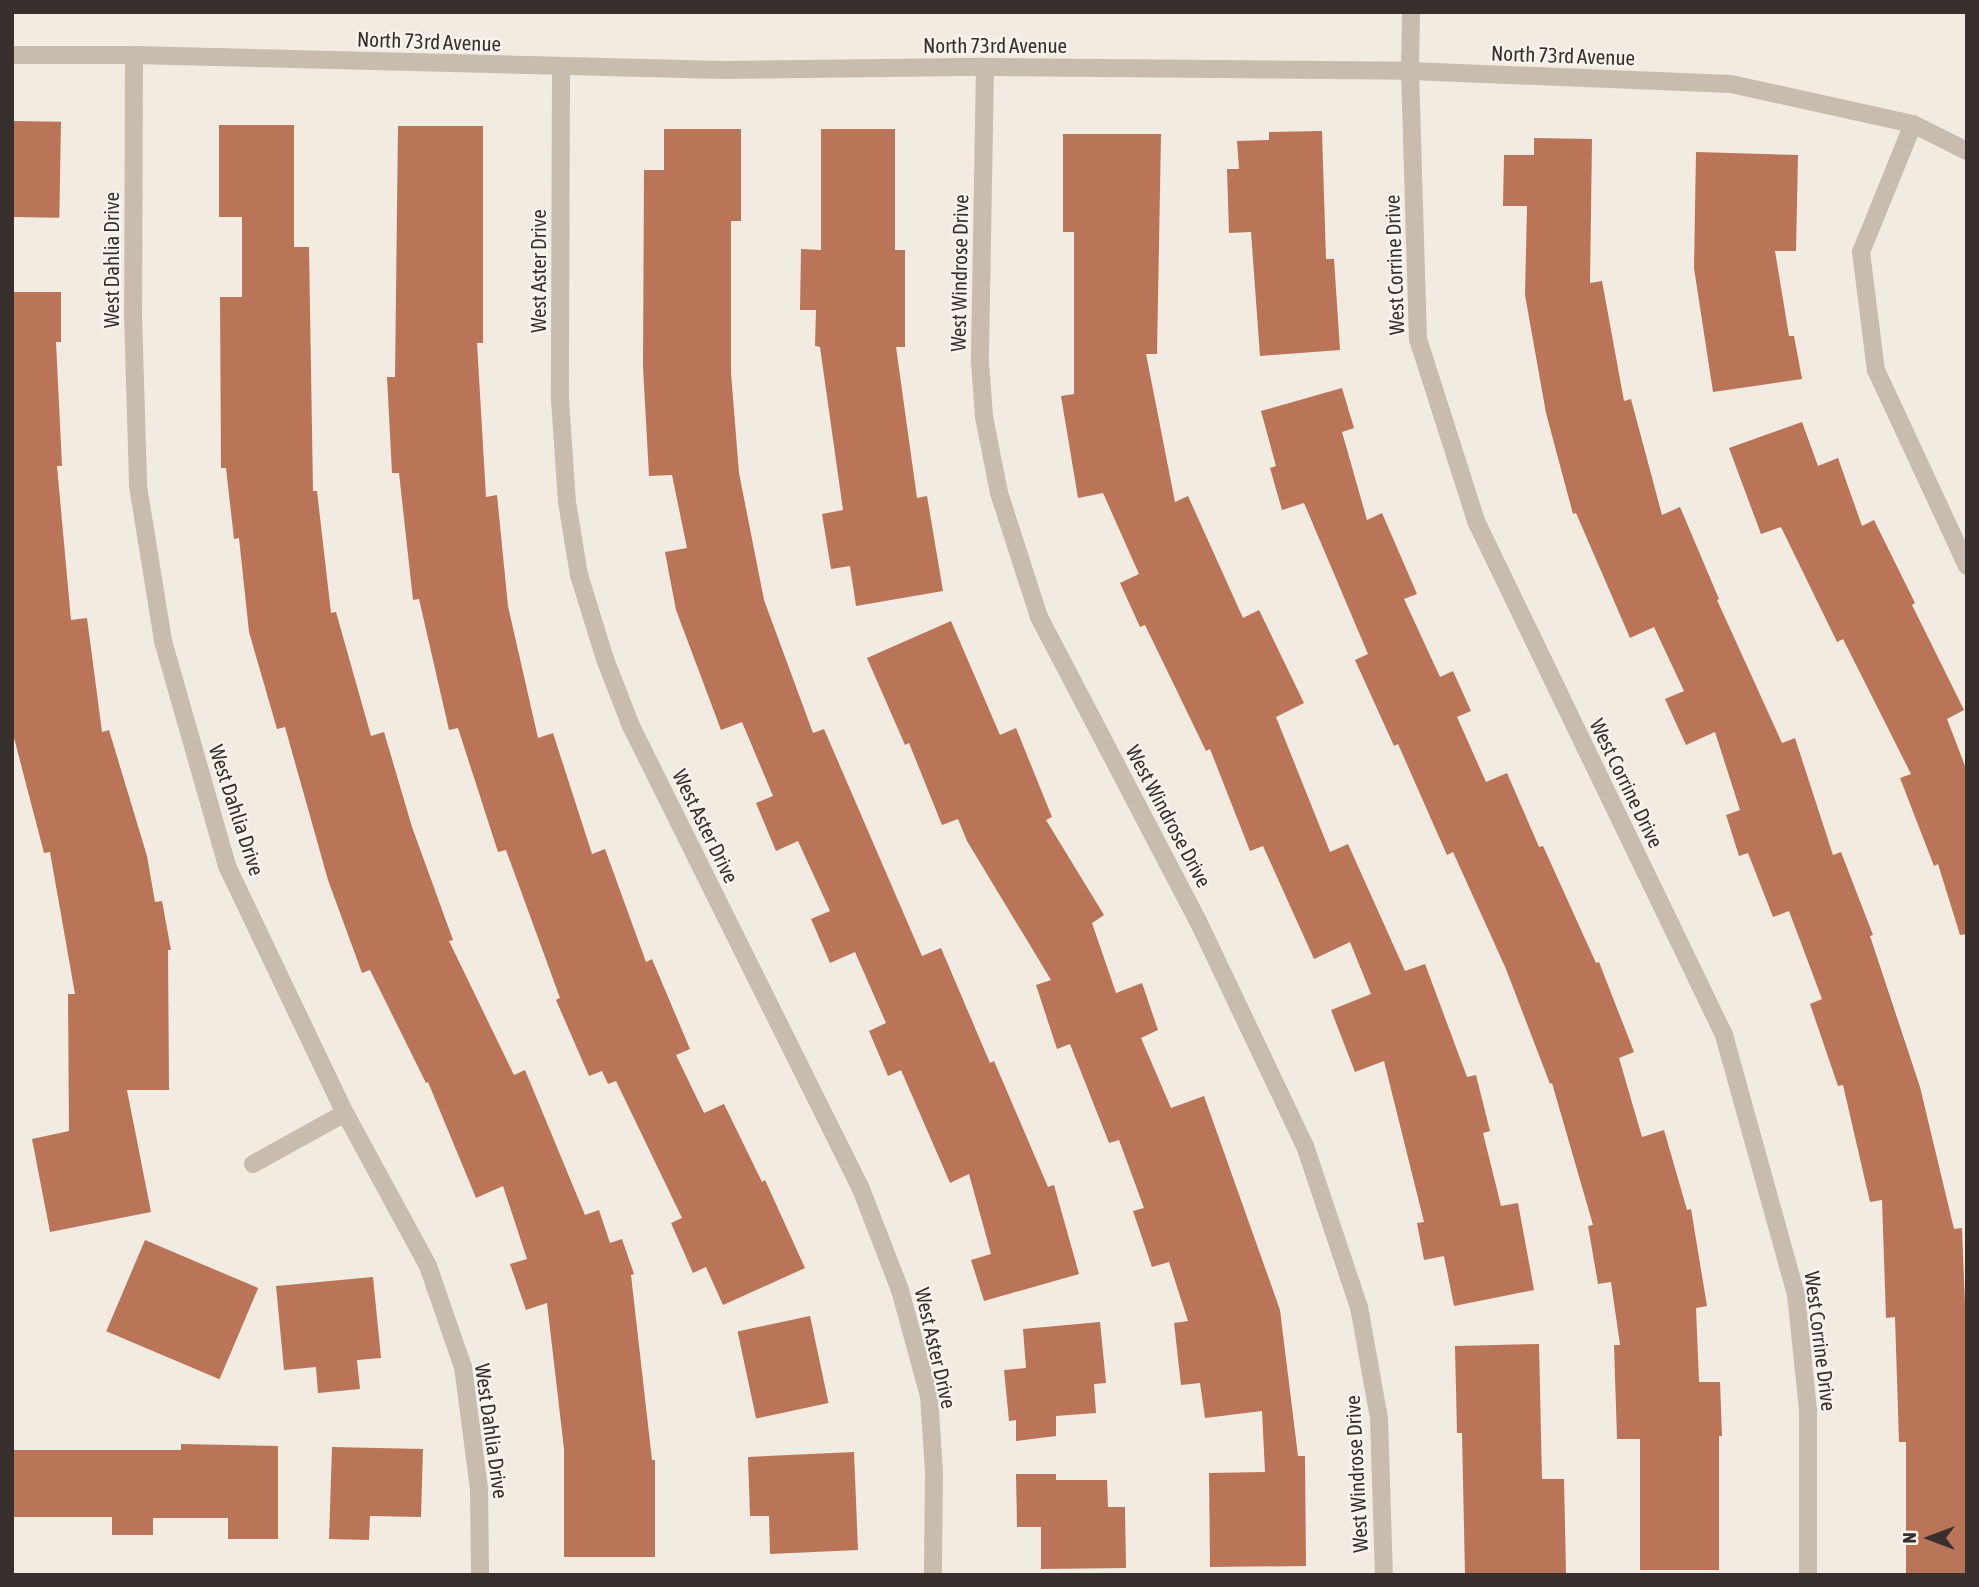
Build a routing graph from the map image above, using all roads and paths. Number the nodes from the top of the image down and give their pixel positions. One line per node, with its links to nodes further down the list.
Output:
1 (1411, 12): 6 (street, West Corrine Drive)
2 (12, 55): 3 (street, North 73rd Avenue)
3 (134, 55): 5 (street, North 73rd Avenue); 10 (street, West Dahlia Drive)
4 (985, 67): 5 (street, North 73rd Avenue); 6 (street, North 73rd Avenue); 14 (street, West Windrose Drive)
5 (561, 68): 13 (street, West Aster Drive)
6 (1410, 71): 7 (street, North 73rd Avenue); 15 (street, West Corrine Drive)
7 (1913, 124): 8 (street, North 73rd Avenue); 9 (street)
8 (1967, 151)
9 (1967, 566)
10 (345, 1113): 11 (street); 12 (street, West Dahlia Drive)
11 (253, 1164)
12 (480, 1575)
13 (933, 1575)
14 (1384, 1575)
15 (1808, 1575)

